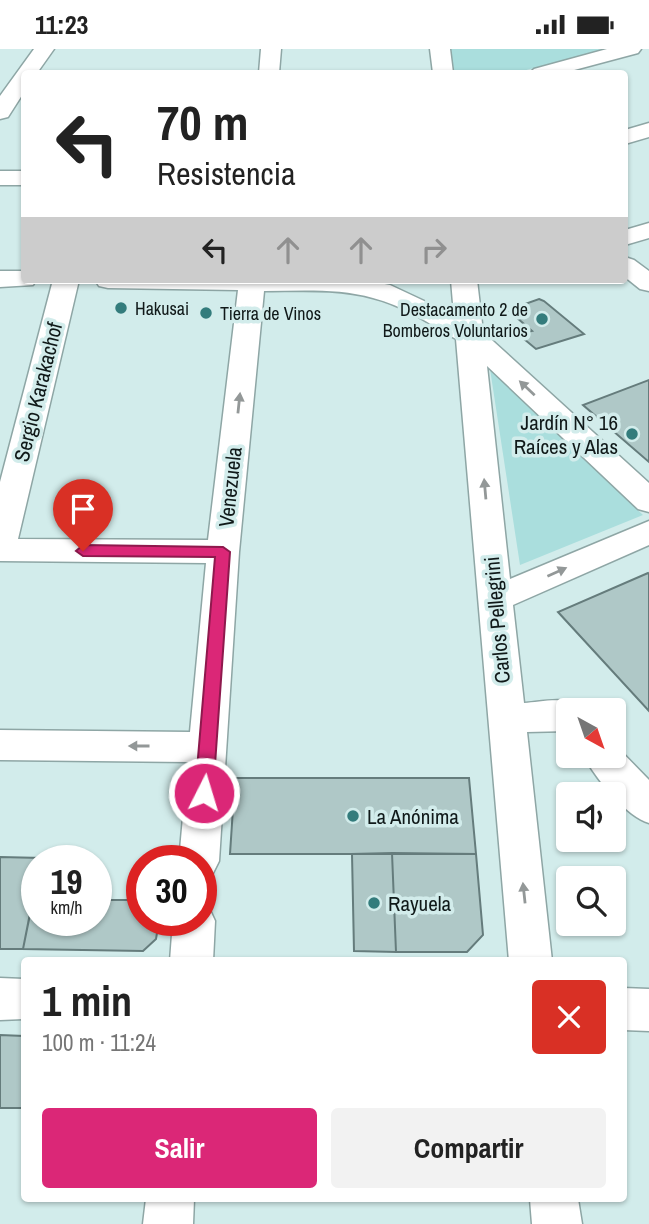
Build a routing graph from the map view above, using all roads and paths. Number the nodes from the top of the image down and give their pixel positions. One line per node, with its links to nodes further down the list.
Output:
1 (44, 49): 7 (street)
2 (271, 49): 8 (street)
3 (440, 49): 9 (street)
4 (631, 49): 10 (street)
5 (637, 49): 6 (street)
6 (649, 56)
7 (29, 70)
8 (269, 70)
9 (443, 70)
10 (552, 70)
11 (21, 83): 12 (street)
12 (8, 103)
13 (649, 130): 14 (street)
14 (628, 136)
15 (0, 178): 16 (street)
16 (21, 178)
17 (649, 230): 18 (street)
18 (628, 237)
19 (628, 267): 22 (street)
20 (0, 279): 21 (street)
21 (21, 279)
22 (649, 282)
23 (65, 284): 30 (street, Sergio Karakachof)
24 (252, 284): 31 (street, Venezuela, one-way to 24)
25 (340, 284): 27 (street)
26 (473, 284): 27 (street, Carlos Pellegrini)
27 (471, 336): 28 (street, one-way to 27); 32 (street, Carlos Pellegrini, one-way to 27)
28 (649, 501)
29 (649, 532): 32 (street, one-way to 29)
30 (0, 547): 31 (street)
31 (223, 552): 36 (street, Venezuela)
32 (495, 599): 34 (street, Carlos Pellegrini)
33 (556, 716): 34 (street)
34 (507, 719): 42 (street, Carlos Pellegrini, one-way to 34)
35 (0, 745): 36 (street, one-way to 35)
36 (208, 747): 39 (street, Venezuela)
37 (614, 768): 38 (street)
38 (649, 807)
39 (200, 845)
40 (193, 936): 41 (street)
41 (191, 957)
42 (531, 957)
43 (0, 999): 44 (street)
44 (21, 999)
45 (627, 1009): 46 (street)
46 (649, 1010)
47 (170, 1202): 49 (street)
48 (554, 1202): 50 (street)
49 (168, 1224)
50 (557, 1224)

